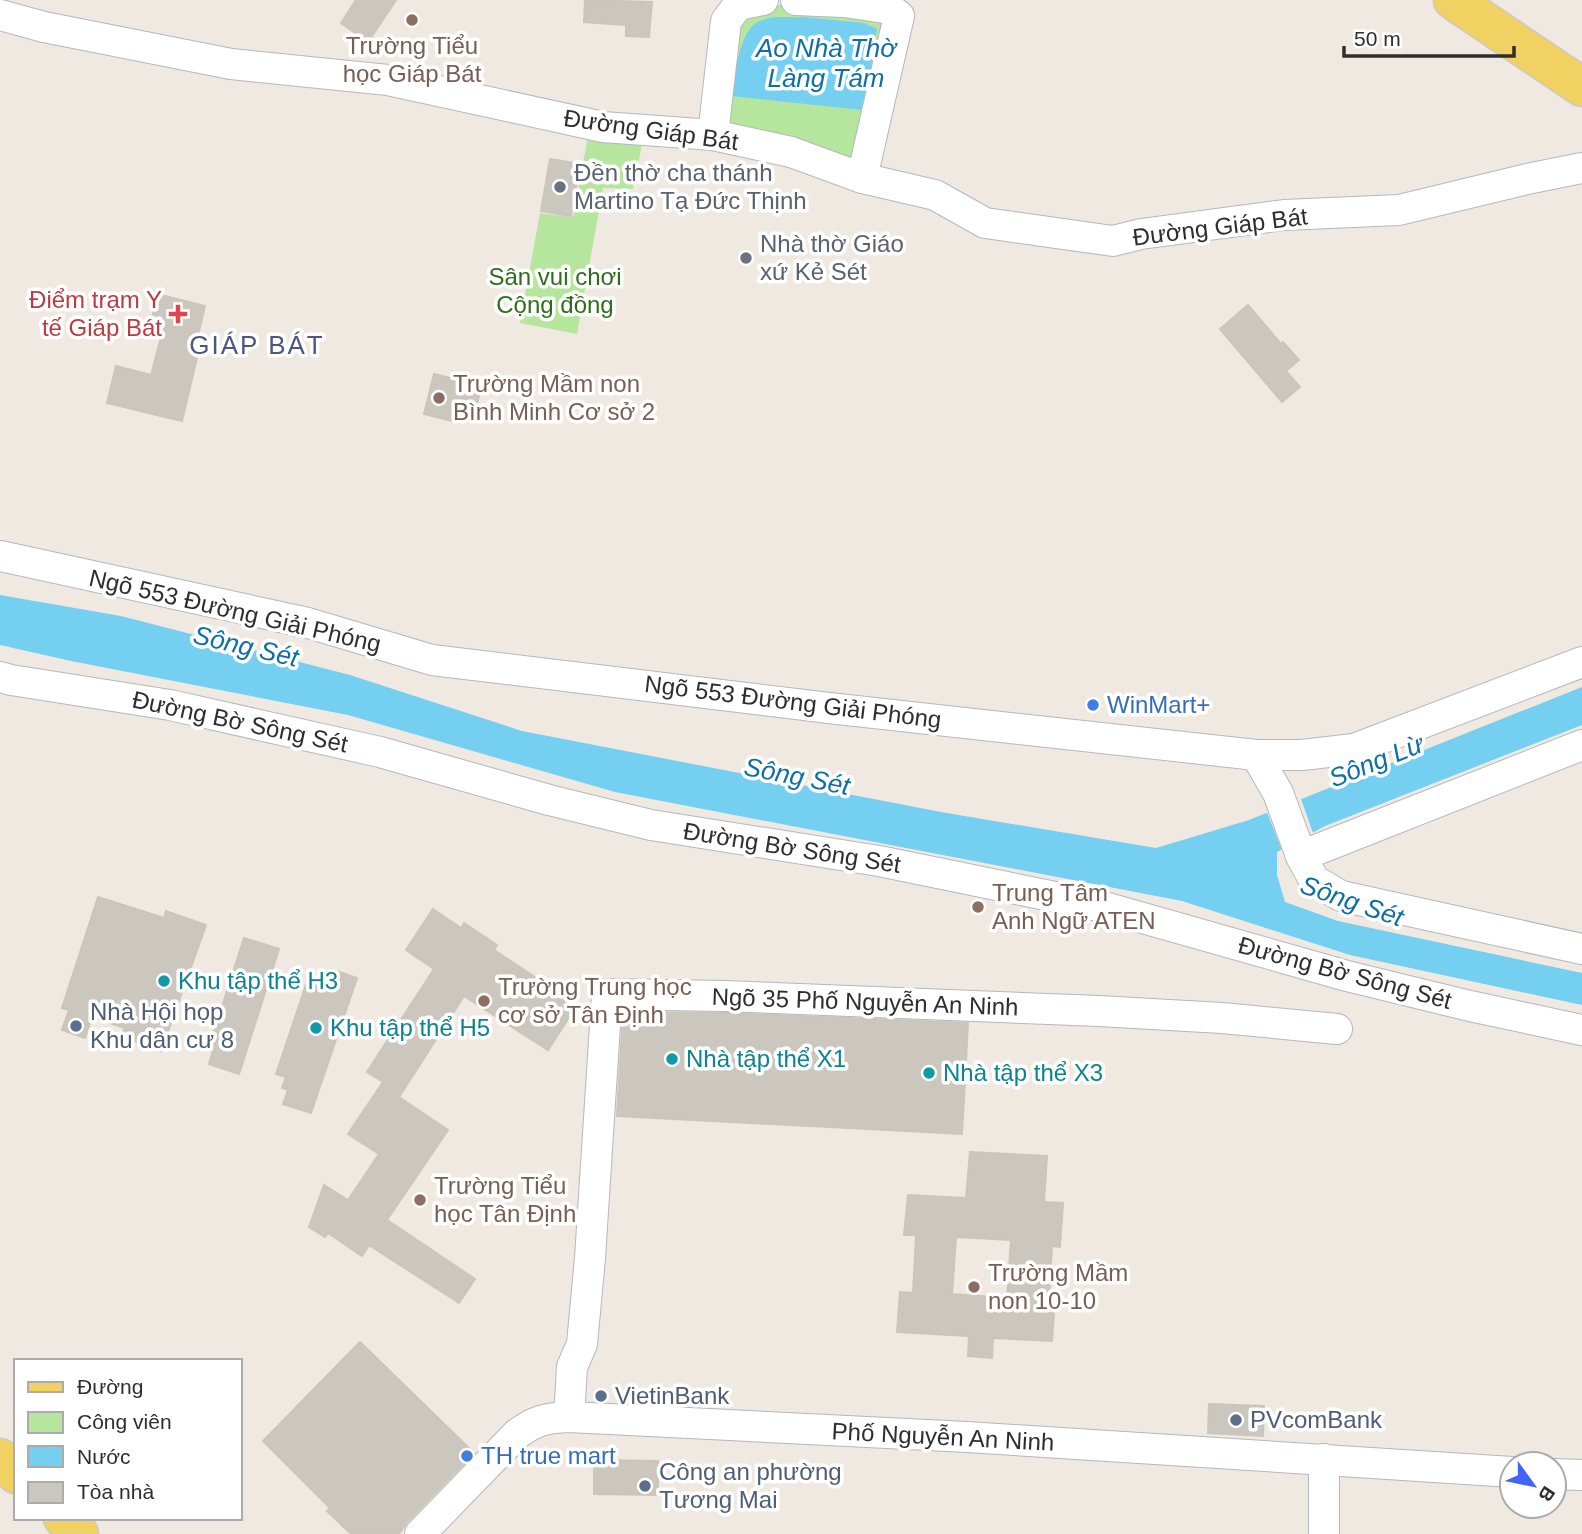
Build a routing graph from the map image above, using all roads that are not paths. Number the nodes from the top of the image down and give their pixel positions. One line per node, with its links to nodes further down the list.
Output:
1 (763, 0): 7 (street)
2 (796, 0): 4 (street)
3 (1453, 0): 6 (main road)
4 (890, 4): 9 (street)
5 (0, 15): 7 (street, Đường Giáp Bát)
6 (1582, 87)
7 (713, 135): 9 (street, Đường Giáp Bát)
8 (1582, 167): 9 (street, Đường Giáp Bát)
9 (862, 178)
10 (0, 556): 14 (street, Ngõ 553 Đường Giải Phóng)
11 (1582, 662): 14 (street, Ngõ 553 Đường Giải Phóng)
12 (0, 677): 18 (street, Đường Bờ Sông Sét)
13 (1582, 745): 15 (street)
14 (1256, 755): 15 (street)
15 (1301, 856): 16 (street)
16 (1582, 949)
17 (1337, 1029): 19 (street, Ngõ 35 Phố Nguyễn An Ninh)
18 (1582, 1030)
19 (569, 1417): 21 (street, Phố Nguyễn An Ninh); 26 (street, Phố Nguyễn An Ninh)
20 (0, 1458): 23 (main road)
21 (1324, 1459): 22 (street, Phố Nguyễn An Ninh); 27 (street)
22 (1498, 1471)
23 (14, 1472)
24 (65, 1520): 25 (main road)
25 (79, 1534)
26 (420, 1534)
27 (1324, 1534)

